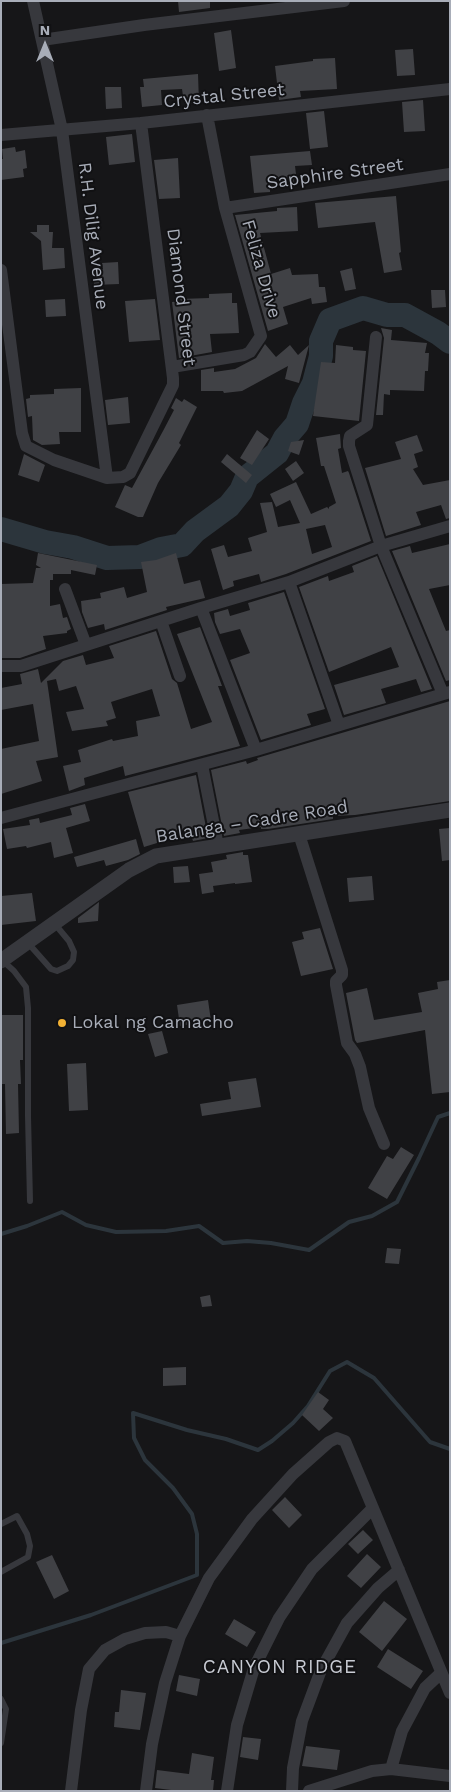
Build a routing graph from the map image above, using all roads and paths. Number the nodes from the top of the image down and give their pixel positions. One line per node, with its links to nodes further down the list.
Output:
1 (32, 1): 3 (street, R.H. Dilig Avenue)
2 (344, 1): 3 (street)
3 (42, 40): 7 (street, R.H. Dilig Avenue)
4 (450, 89): 5 (street, Crystal Street)
5 (207, 115): 6 (street, Crystal Street); 10 (street, Feliza Drive)
6 (141, 123): 7 (street, Crystal Street); 13 (street, Diamond Street)
7 (62, 130): 8 (street, Crystal Street); 14 (street, R.H. Dilig Avenue)
8 (1, 136)
9 (450, 174): 10 (street, Sapphire Street)
10 (225, 208): 13 (street, Feliza Drive)
11 (1, 270): 14 (street)
12 (376, 337): 16 (street)
13 (172, 367): 14 (street, Diamond Street)
14 (107, 478)
15 (450, 526): 16 (street)
16 (381, 546): 17 (street); 24 (street)
17 (289, 582): 19 (street); 25 (street)
18 (65, 589): 21 (street)
19 (201, 608): 20 (street); 26 (street)
20 (161, 621): 21 (street); 23 (street)
21 (86, 645): 22 (street)
22 (1, 666)
23 (180, 676)
24 (446, 693): 25 (street)
25 (339, 725): 26 (street)
26 (256, 750): 27 (street)
27 (202, 765): 29 (street); 31 (street)
28 (450, 810): 30 (street, Balanga – Cadre Road)
29 (1, 818)
30 (299, 834): 31 (street, Balanga – Cadre Road); 35 (street)
31 (218, 846): 32 (street, Balanga – Cadre Road)
32 (54, 923): 33 (street, Balanga – Cadre Road); 33 (lane)
33 (27, 942): 34 (street, Balanga – Cadre Road)
34 (2, 960): 36 (lane)
35 (384, 1144)
36 (30, 1201)
37 (373, 1508): 39 (street); 41 (street); 50 (street)
38 (1, 1524): 40 (lane)
39 (399, 1570): 42 (street); 51 (street)
40 (1, 1572)
41 (180, 1636): 48 (street); 49 (street)
42 (441, 1673): 43 (street); 46 (street)
43 (450, 1693)
44 (1, 1700): 45 (lane)
45 (1, 1743)
46 (391, 1769): 47 (street); 52 (street)
47 (450, 1776)
48 (71, 1791)
49 (146, 1791)
50 (227, 1791)
51 (292, 1791)
52 (309, 1791)

